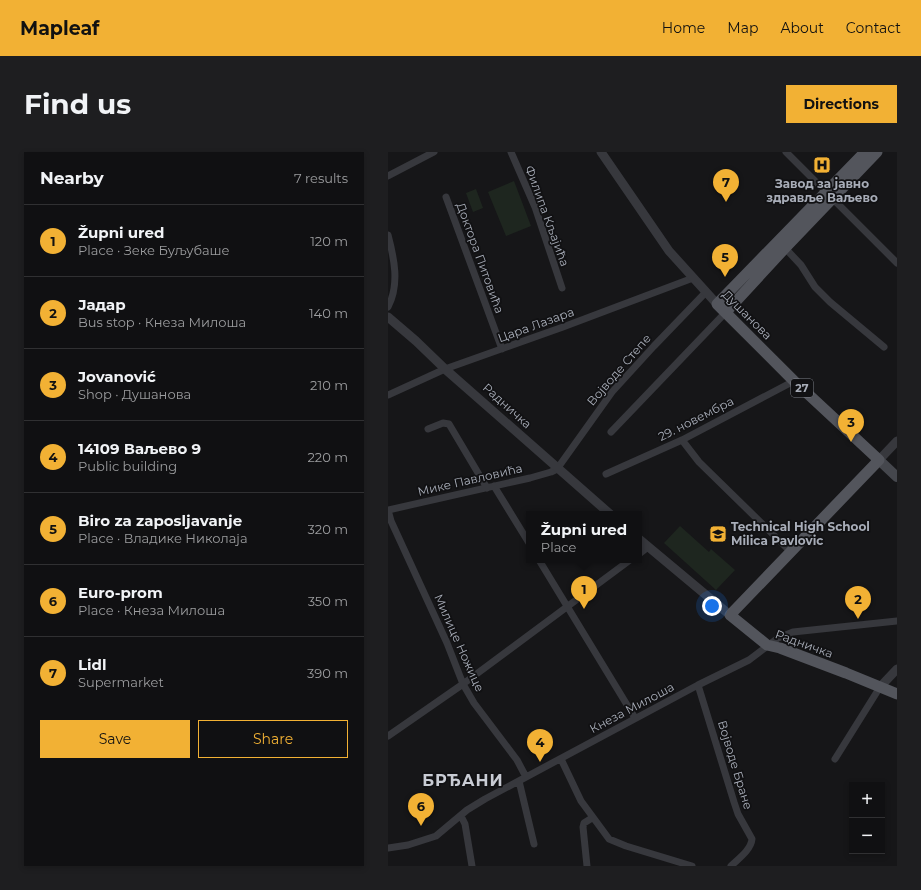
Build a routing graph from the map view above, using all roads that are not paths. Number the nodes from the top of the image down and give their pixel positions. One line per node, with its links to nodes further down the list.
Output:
1 (434, 152): 7 (street)
2 (511, 152): 14 (street, Филипа Кљајића)
3 (601, 152): 13 (street, Душанова)
4 (786, 152): 8 (street)
5 (865, 152): 8 (main road)
6 (878, 152): 8 (main road)
7 (388, 176)
8 (829, 195): 11 (main road); 12 (street); 16 (main road)
9 (446, 198): 21 (street, Доктора Питовића)
10 (388, 235): 17 (street)
11 (785, 248): 18 (main road); 20 (street)
12 (897, 263)
13 (693, 278): 15 (street, Душанова); 21 (street, Цара Лазара)
14 (562, 288)
15 (706, 292): 16 (street, Душанова); 30 (street, Војводе Степе)
16 (717, 304): 18 (main road, Душанова / 27)
17 (388, 307)
18 (726, 312): 23 (main road, Душанова / 27); 26 (street)
19 (388, 317): 22 (street, Радничка)
20 (884, 347)
21 (502, 349): 22 (street, Цара Лазара)
22 (445, 369): 24 (street, Цара Лазара); 30 (street, Радничка)
23 (794, 381): 27 (street, 29. новембра); 29 (main road, Душанова / 27)
24 (388, 395)
25 (428, 429): 33 (street)
26 (611, 432)
27 (682, 440): 31 (street, 29. новембра); 40 (street)
28 (897, 442): 29 (street)
29 (879, 460): 32 (main road, Душанова); 40 (main road)
30 (557, 469): 33 (street, Мике Павловића); 35 (street, Радничка)
31 (606, 474)
32 (897, 477)
33 (490, 487): 34 (street, Мике Павловића); 36 (street)
34 (388, 510): 48 (street, Милице Ножице)
35 (606, 511)
36 (526, 540)
37 (642, 542): 38 (street, Радничка)
38 (648, 547): 39 (street); 44 (street, Радничка)
39 (642, 552)
40 (791, 552): 44 (main road)
41 (541, 563): 43 (street)
42 (626, 563): 43 (street)
43 (568, 607): 48 (street); 52 (street)
44 (730, 615): 46 (main road, Радничка)
45 (897, 620): 46 (street, Кнеза Милоша)
46 (767, 645): 49 (street, Кнеза Милоша); 50 (main road, Радничка)
47 (897, 669): 50 (street)
48 (463, 684): 53 (street); 56 (street, Милице Ножице)
49 (698, 685): 52 (street, Кнеза Милоша); 65 (street, Војводе Бране)
50 (880, 687): 51 (main road, Радничка); 55 (street)
51 (897, 694)
52 (635, 718): 54 (street, Кнеза Милоша)
53 (388, 736)
54 (561, 759): 56 (street, Кнеза Милоша); 59 (street)
55 (835, 759)
56 (526, 777): 57 (street, Кнеза Милоша)
57 (519, 781): 58 (street, Кнеза Милоша); 60 (street)
58 (461, 816): 61 (street, Кнеза Милоша); 62 (street)
59 (592, 818): 63 (street); 64 (street)
60 (534, 844)
61 (388, 848)
62 (472, 866)
63 (587, 866)
64 (691, 866)
65 (731, 866)

